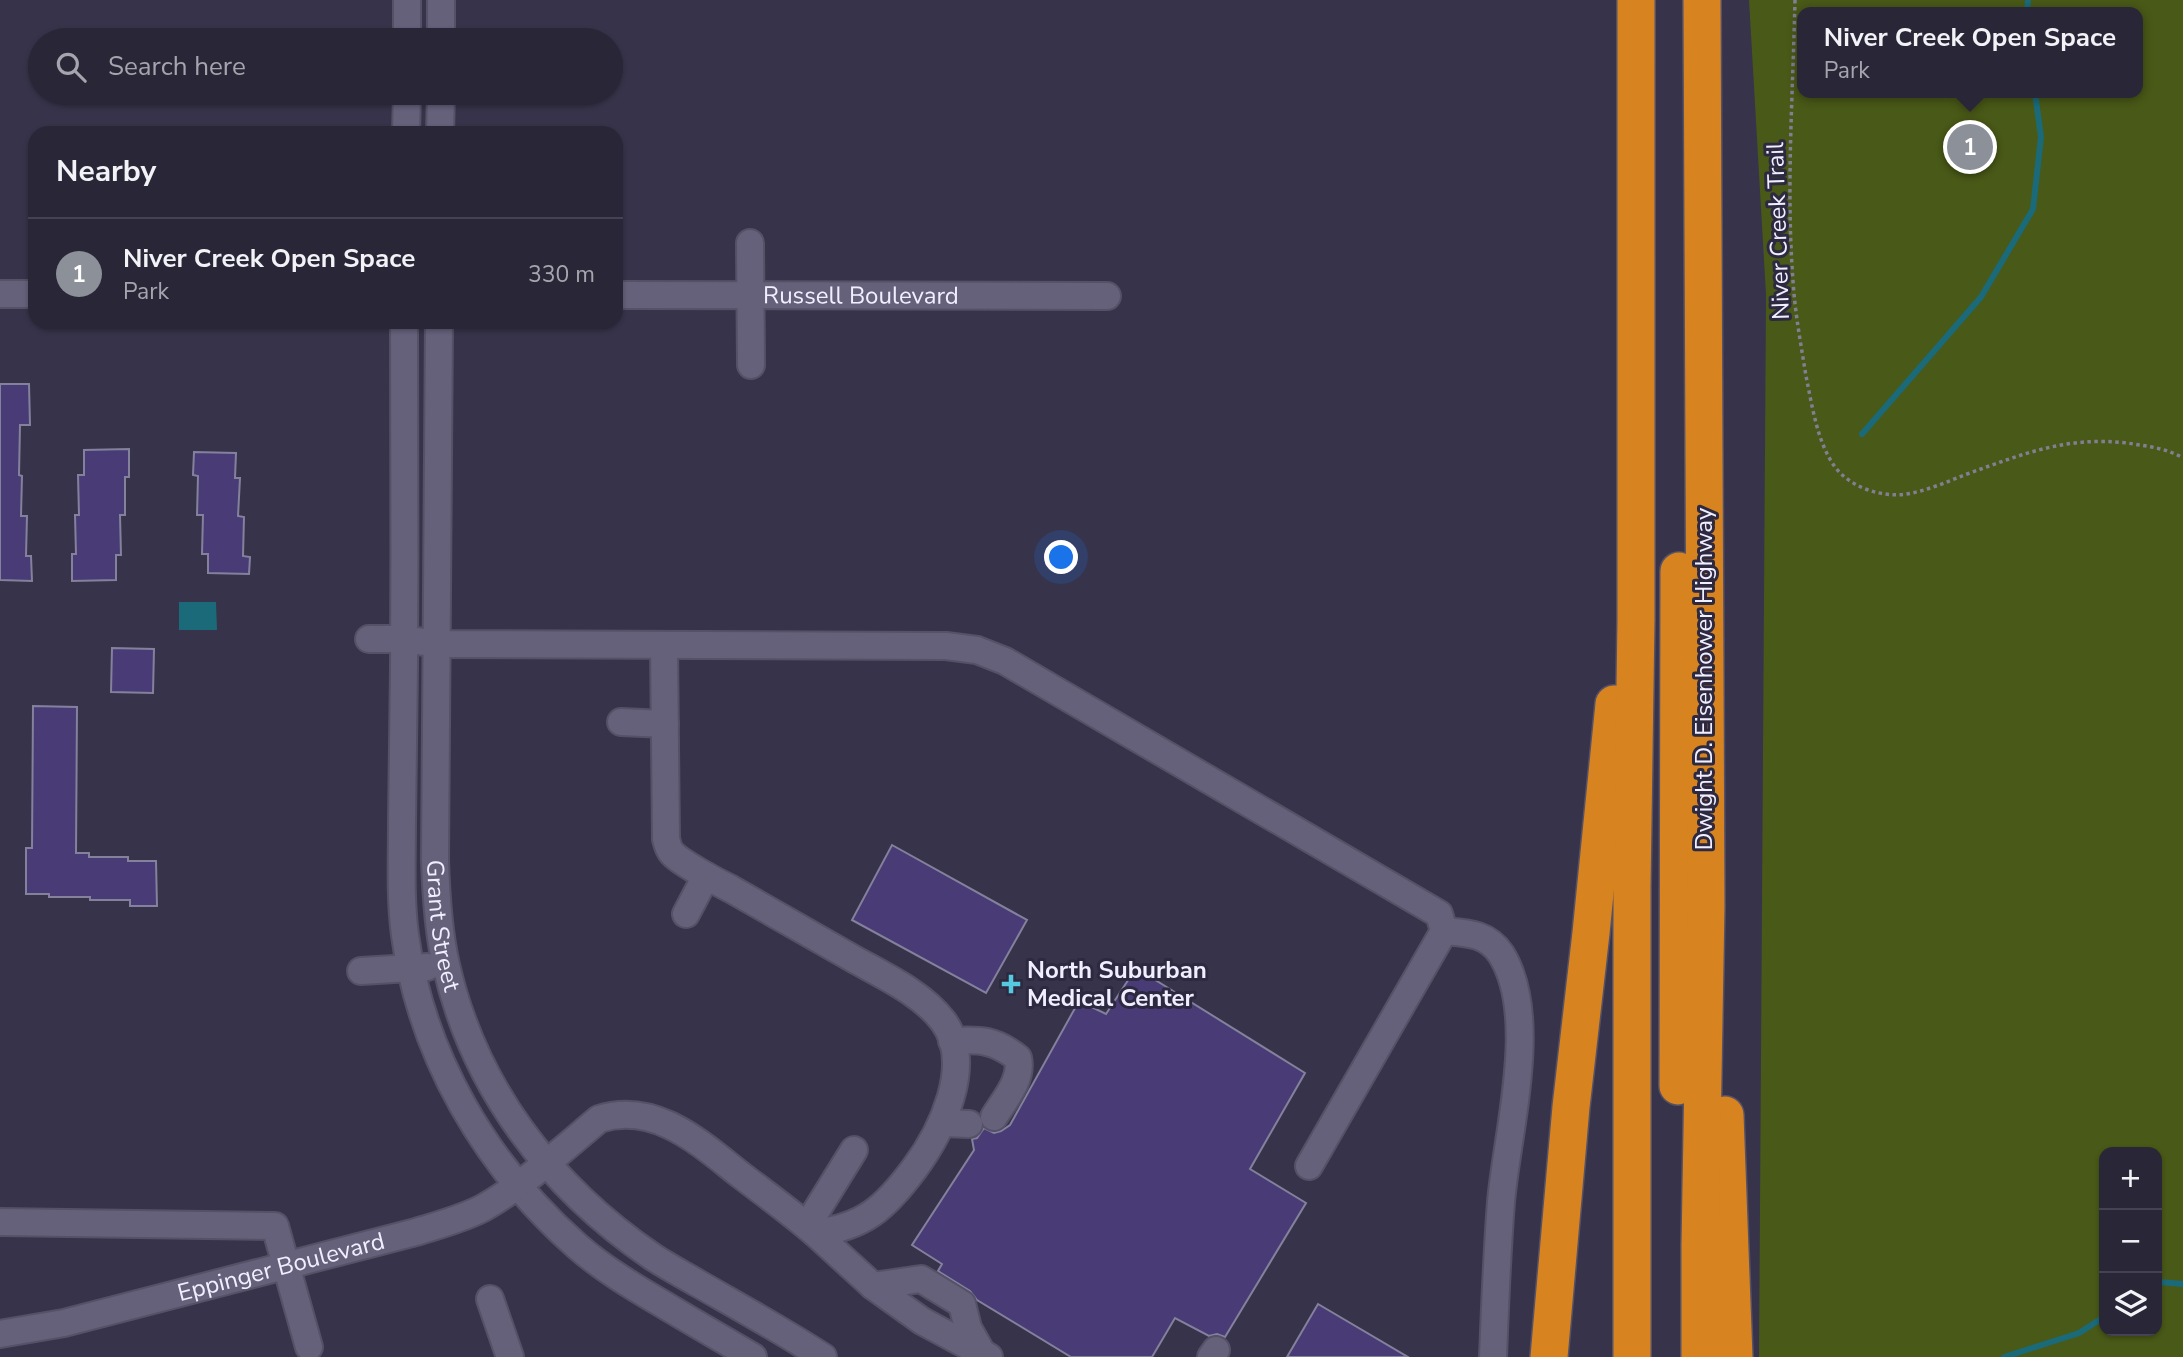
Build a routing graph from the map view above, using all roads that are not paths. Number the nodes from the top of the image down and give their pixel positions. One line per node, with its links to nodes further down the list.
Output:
1 (407, 0): 6 (street)
2 (441, 0): 7 (street)
3 (1636, 0): 21 (highway)
4 (1680, 0): 59 (highway)
5 (1702, 0): 30 (highway, Dwight D. Eisenhower Highway)
6 (407, 28)
7 (441, 28)
8 (407, 105): 10 (street)
9 (441, 105): 11 (street)
10 (406, 126)
11 (440, 126)
12 (750, 243): 16 (street)
13 (0, 294): 14 (street)
14 (28, 294)
15 (623, 295): 16 (street, Russell Boulevard)
16 (751, 295): 17 (street, Russell Boulevard); 20 (street)
17 (1107, 296)
18 (404, 329): 23 (street, Grant Street)
19 (439, 329): 24 (street, Grant Street)
20 (751, 365)
21 (1635, 452): 29 (highway); 56 (highway)
22 (369, 639): 23 (street)
23 (404, 639): 24 (street); 34 (street, Grant Street)
24 (437, 644): 25 (street); 33 (street, Grant Street)
25 (664, 645): 27 (street); 32 (street)
26 (621, 722): 27 (street)
27 (665, 724): 28 (street)
28 (706, 876): 31 (street); 36 (street)
29 (1632, 888): 57 (highway); 58 (highway)
30 (1706, 906): 60 (highway, Dwight D. Eisenhower Highway); 61 (highway)
31 (686, 914)
32 (1444, 931): 42 (street); 55 (street)
33 (446, 965): 34 (street); 41 (street, Grant Street)
34 (411, 969): 35 (street); 43 (street, Grant Street)
35 (361, 971)
36 (952, 1041): 37 (street); 38 (street)
37 (994, 1117)
38 (942, 1123): 39 (street); 45 (street)
39 (969, 1124)
40 (854, 1150): 45 (street)
41 (546, 1162): 43 (street, Eppinger Boulevard); 45 (street, Eppinger Boulevard); 54 (street, Grant Street)
42 (1308, 1166)
43 (518, 1185): 46 (street, Eppinger Boulevard); 53 (street, Grant Street)
44 (0, 1222): 46 (street)
45 (811, 1229): 47 (street, Eppinger Boulevard)
46 (287, 1266): 49 (street, Eppinger Boulevard); 50 (street)
47 (873, 1286): 51 (street, Eppinger Boulevard); 51 (street)
48 (490, 1299): 52 (street)
49 (0, 1334)
50 (309, 1347)
51 (985, 1355)
52 (510, 1357)
53 (753, 1357)
54 (823, 1357)
55 (1493, 1357)
56 (1549, 1357)
57 (1632, 1357)
58 (1657, 1357)
59 (1678, 1357)
60 (1700, 1357)
61 (1734, 1357)

